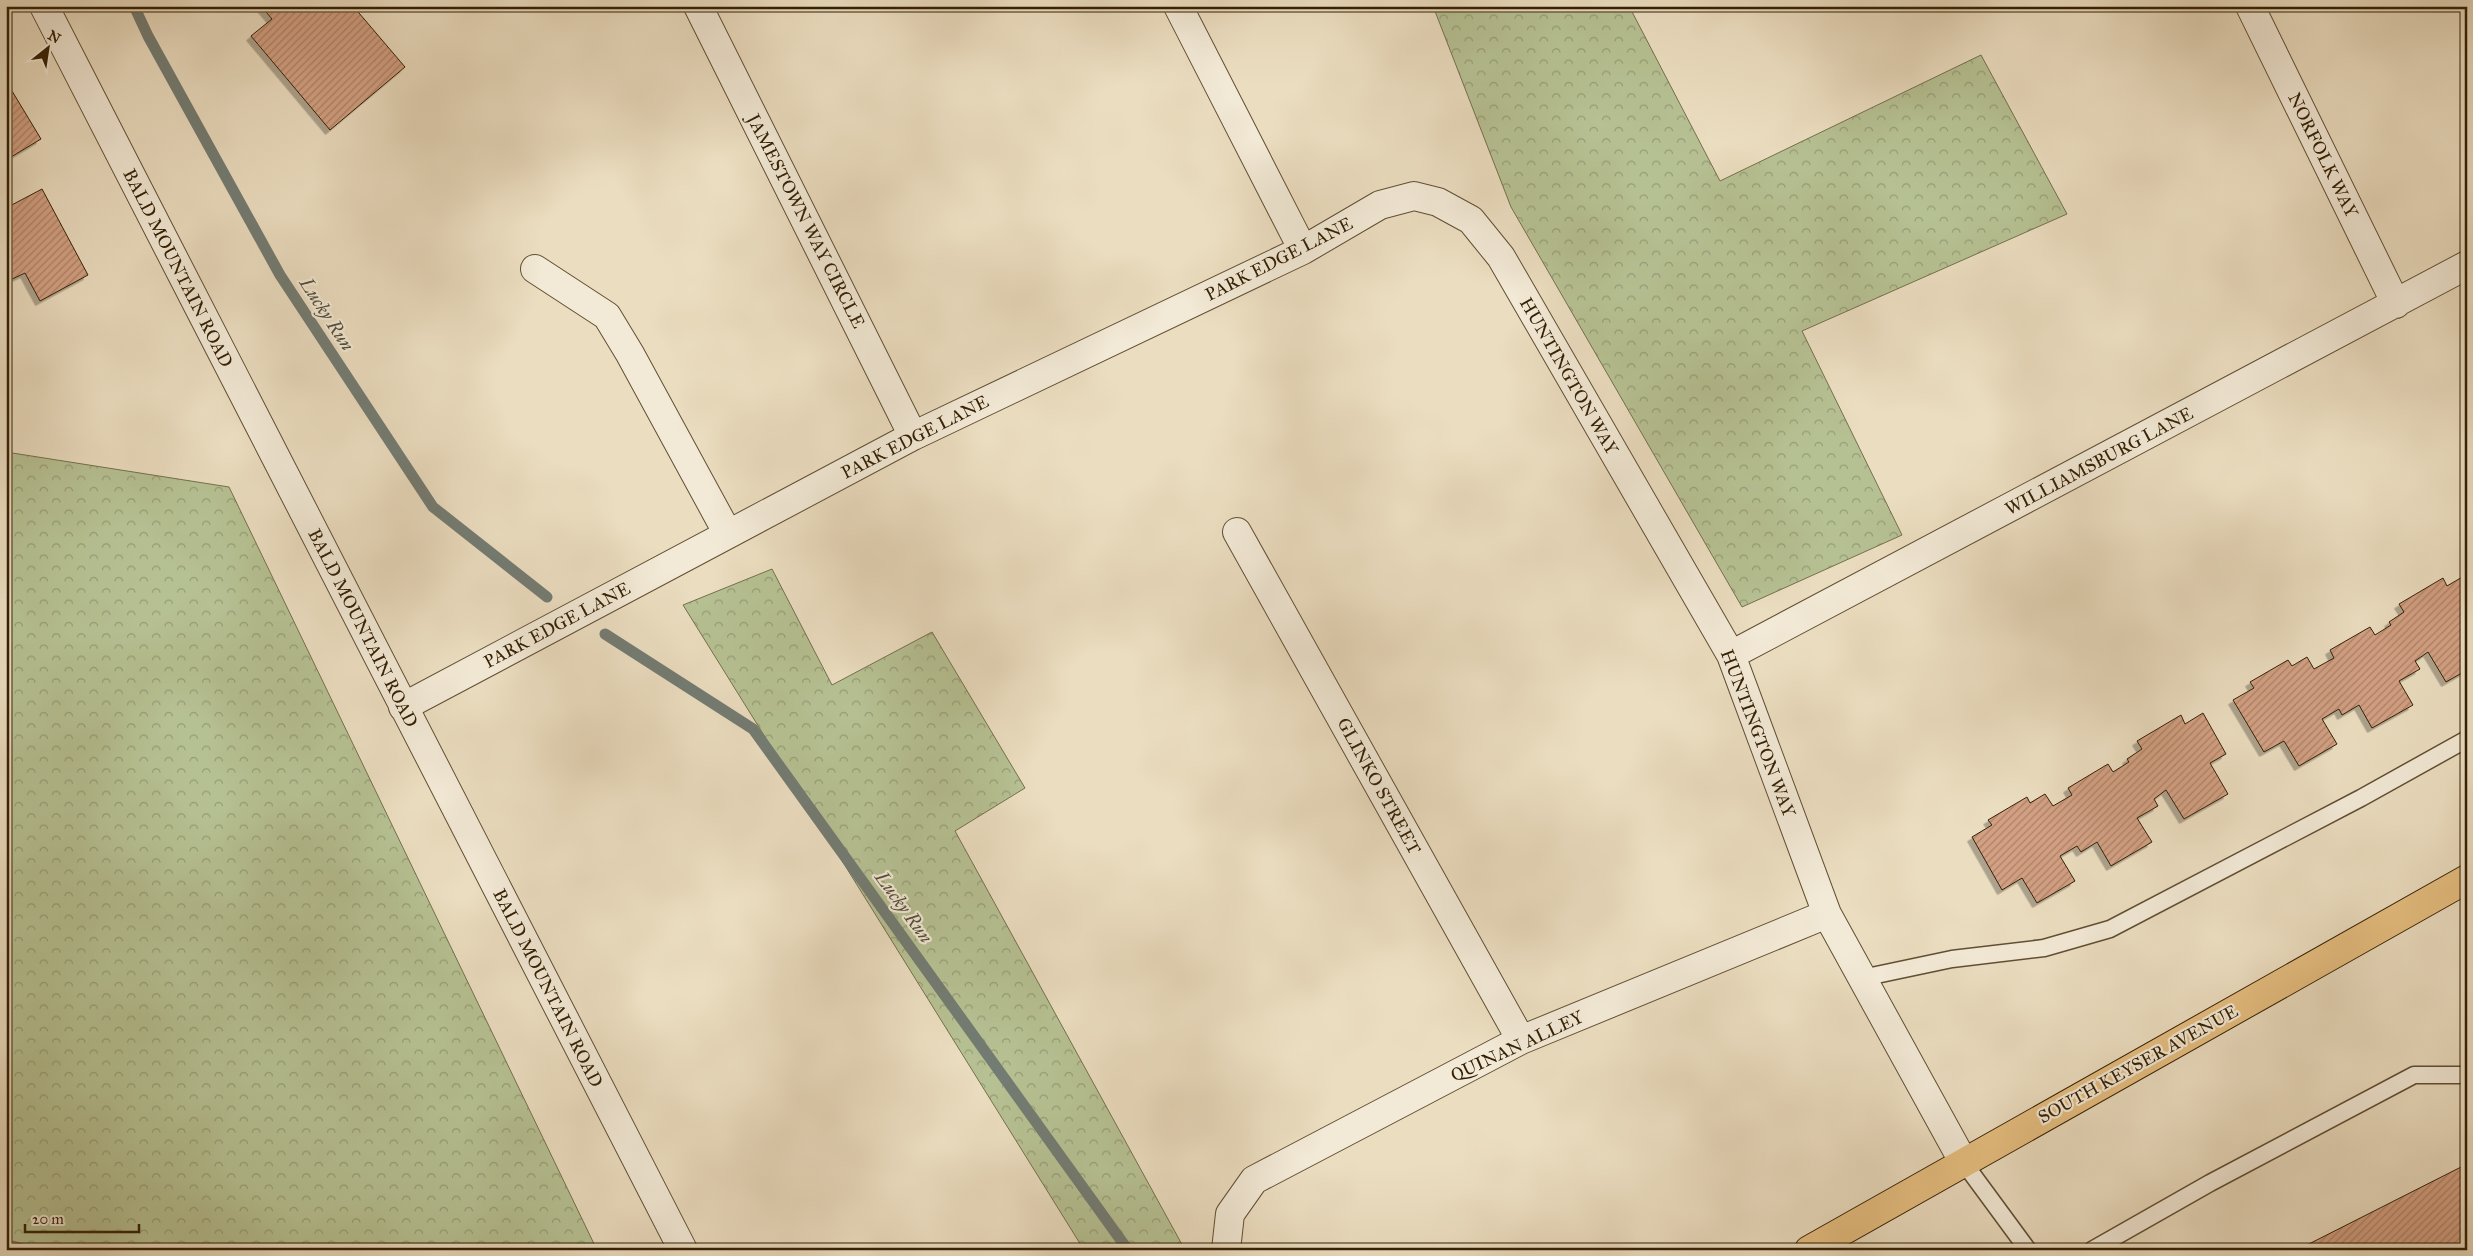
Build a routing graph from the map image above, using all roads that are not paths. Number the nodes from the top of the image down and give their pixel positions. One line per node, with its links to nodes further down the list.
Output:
1 (44, 6): 14 (street, BALD MOUNTAIN ROAD)
2 (698, 6): 10 (street, JAMESTOWN WAY CIRCLE)
3 (1178, 6): 6 (street)
4 (2250, 6): 9 (street, NORFOLK WAY)
5 (1438, 202): 6 (street, PARK EDGE LANE); 13 (street, HUNTINGTON WAY)
6 (1303, 250): 10 (street, PARK EDGE LANE)
7 (2467, 265): 9 (street, WILLIAMSBURG LANE)
8 (535, 269): 12 (street)
9 (2396, 304): 13 (street, WILLIAMSBURG LANE)
10 (913, 436): 12 (street, PARK EDGE LANE)
11 (1237, 532): 19 (street, GLINKO STREET)
12 (728, 534): 14 (street, PARK EDGE LANE)
13 (1731, 655): 17 (street, HUNTINGTON WAY)
14 (403, 707): 22 (street, BALD MOUNTAIN ROAD)
15 (2467, 739): 18 (lane)
16 (2467, 879): 21 (main road, SOUTH KEYSER AVENUE)
17 (1827, 914): 18 (street, HUNTINGTON WAY); 19 (street, QUINAN ALLEY)
18 (1862, 978): 21 (street, HUNTINGTON WAY)
19 (1521, 1040): 23 (street, QUINAN ALLEY)
20 (2467, 1076): 26 (lane)
21 (1964, 1162): 24 (main road, SOUTH KEYSER AVENUE); 25 (lane)
22 (684, 1250)
23 (1226, 1250)
24 (1810, 1250)
25 (2028, 1250)
26 (2092, 1250)

